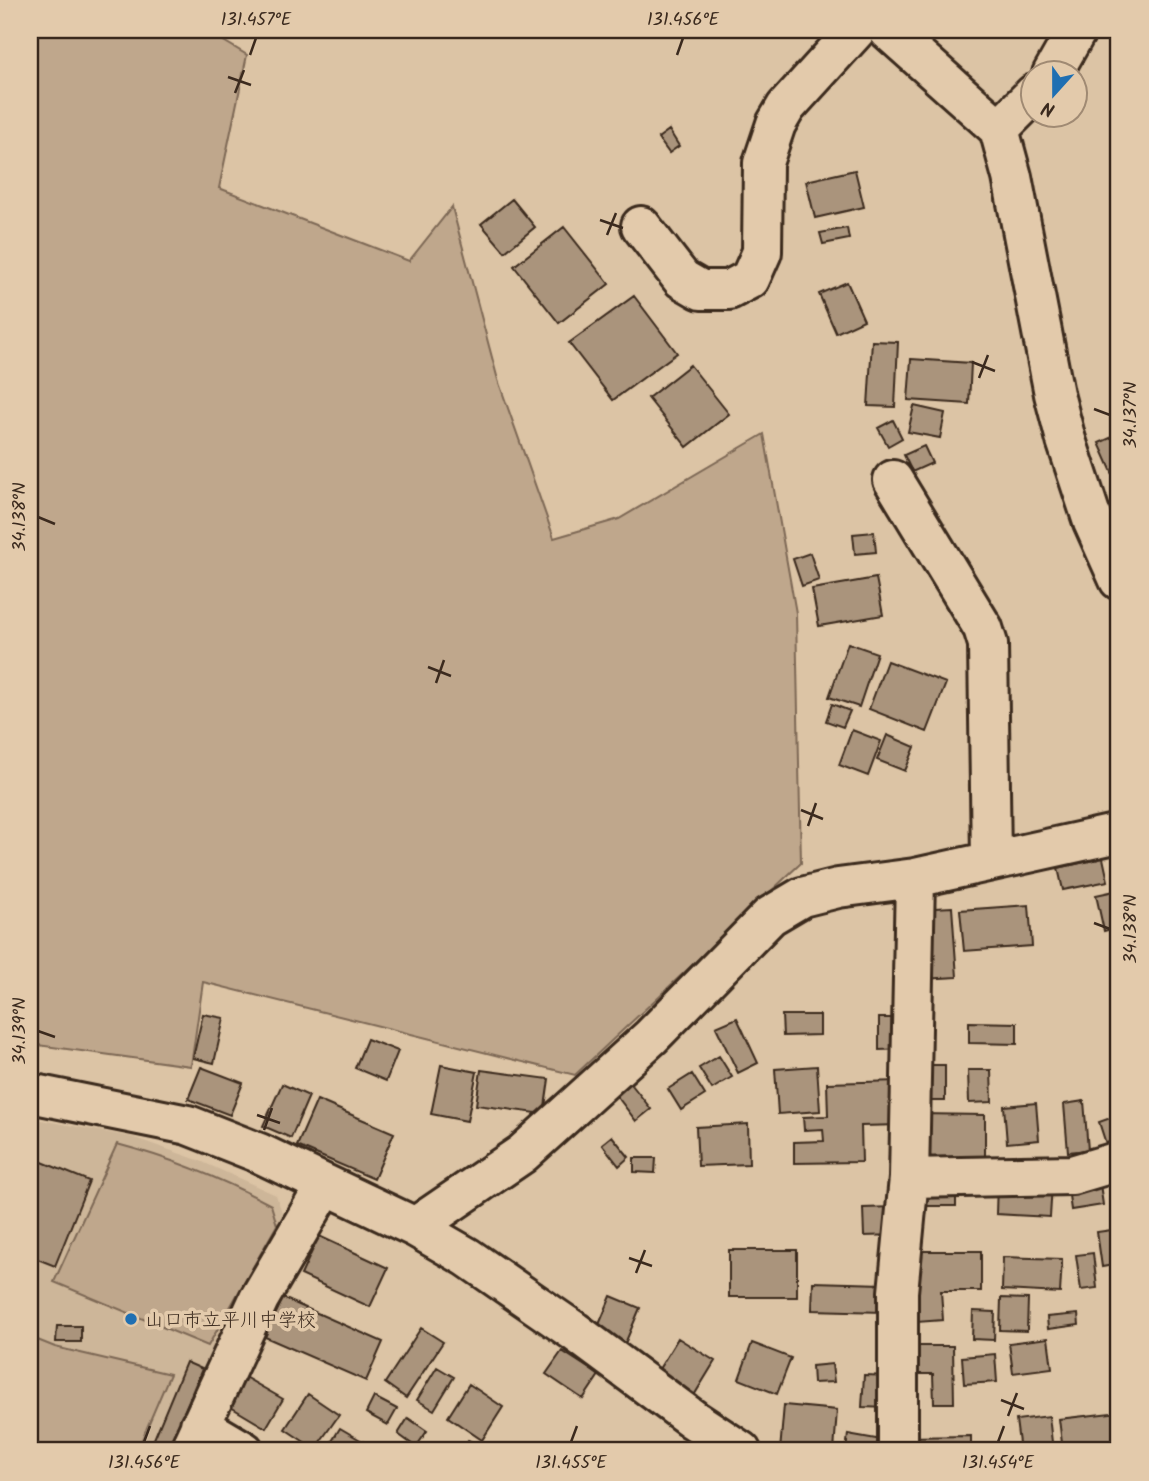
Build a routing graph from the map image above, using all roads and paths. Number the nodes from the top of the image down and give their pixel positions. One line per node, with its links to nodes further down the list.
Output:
1 (856, 30): 7 (street)
2 (888, 30): 6 (street)
3 (1077, 30): 4 (street)
4 (1060, 60)
5 (1020, 108): 6 (street)
6 (999, 129): 9 (street)
7 (641, 226)
8 (893, 480): 11 (street)
9 (1119, 580)
10 (1119, 834): 11 (street)
11 (990, 860): 12 (street)
12 (915, 877): 15 (street); 17 (street)
13 (30, 1093): 16 (street)
14 (1119, 1161): 15 (street)
15 (909, 1178): 21 (street)
16 (325, 1186): 17 (street); 18 (street)
17 (415, 1227): 20 (street)
18 (194, 1438): 19 (street)
19 (244, 1451)
20 (741, 1451)
21 (898, 1451)

